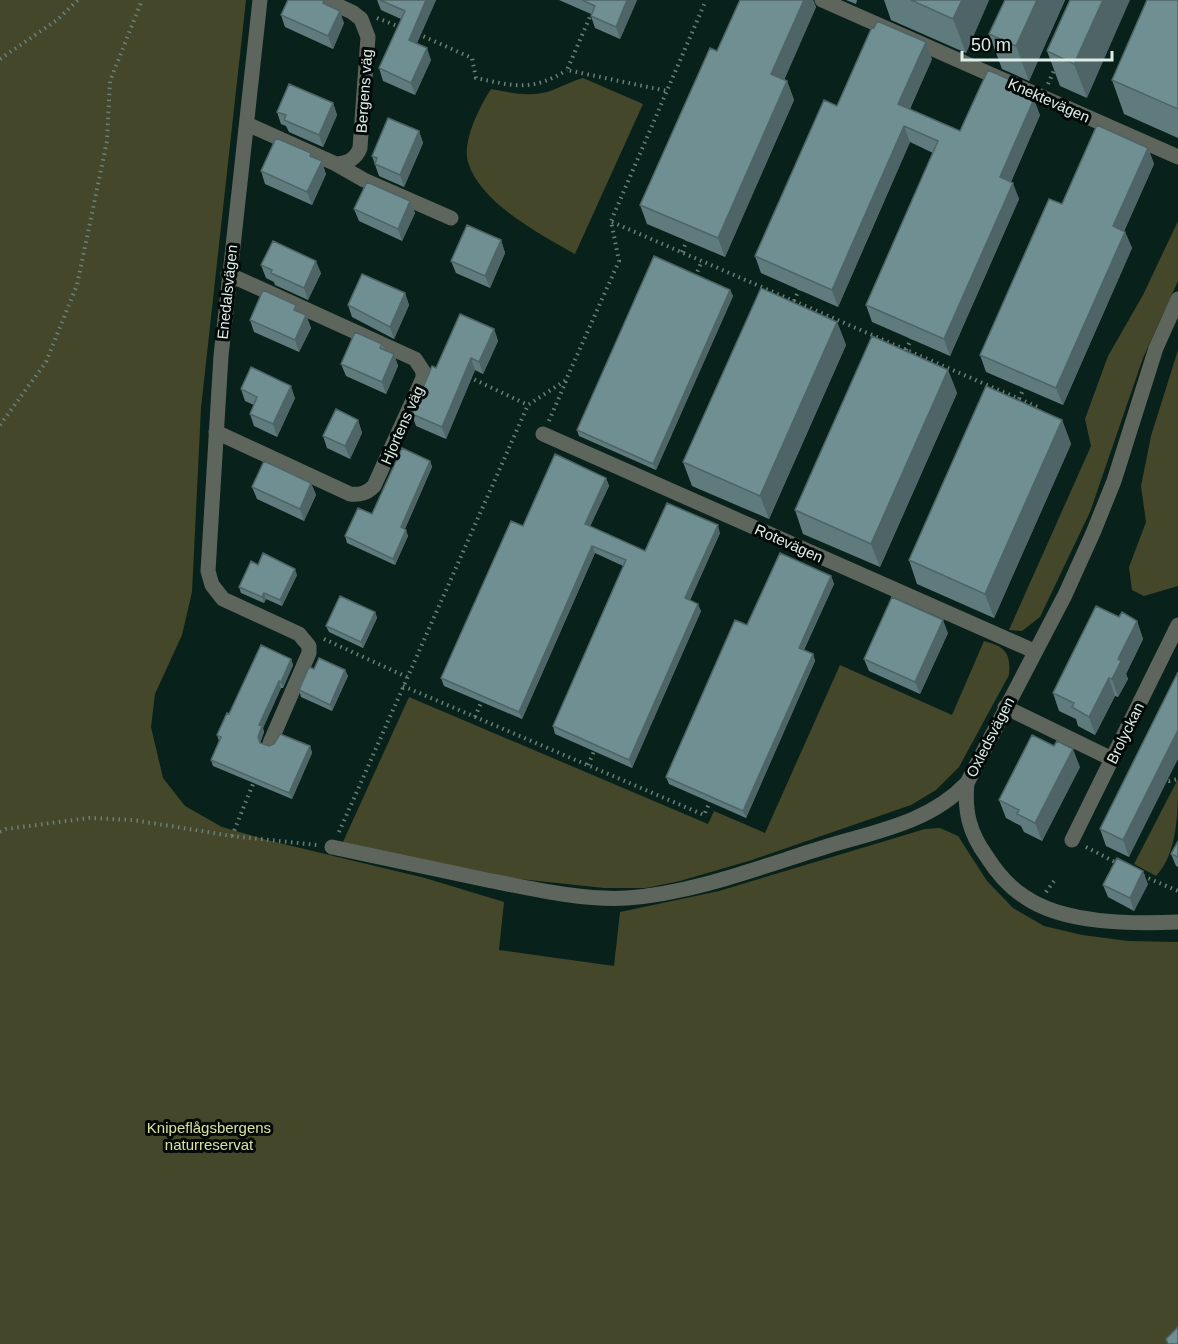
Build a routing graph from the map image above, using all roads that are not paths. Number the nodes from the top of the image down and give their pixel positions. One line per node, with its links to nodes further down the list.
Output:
1 (260, 0): 4 (street, Enedalsvägen)
2 (325, 0): 6 (street, Bergens väg)
3 (822, 0): 5 (street, Knektevägen)
4 (247, 124): 6 (street); 8 (street, Enedalsvägen)
5 (1178, 157)
6 (336, 164): 7 (street)
7 (451, 218)
8 (228, 274): 10 (street, Enedalsvägen); 10 (street, Hjortens väg)
9 (1178, 299): 13 (street, Oxledsvägen)
10 (216, 432): 15 (street, Enedalsvägen)
11 (543, 434): 13 (street, Rotevägen)
12 (1178, 625): 16 (street, Brolyckan)
13 (1034, 651): 14 (street, Oxledsvägen)
14 (1005, 707): 16 (street); 17 (street, Oxledsvägen)
15 (270, 743)
16 (1112, 759): 18 (street, Brolyckan)
17 (967, 783): 19 (street, Oxledsvägen); 20 (street)
18 (1072, 840)
19 (332, 847)
20 (1178, 922)

